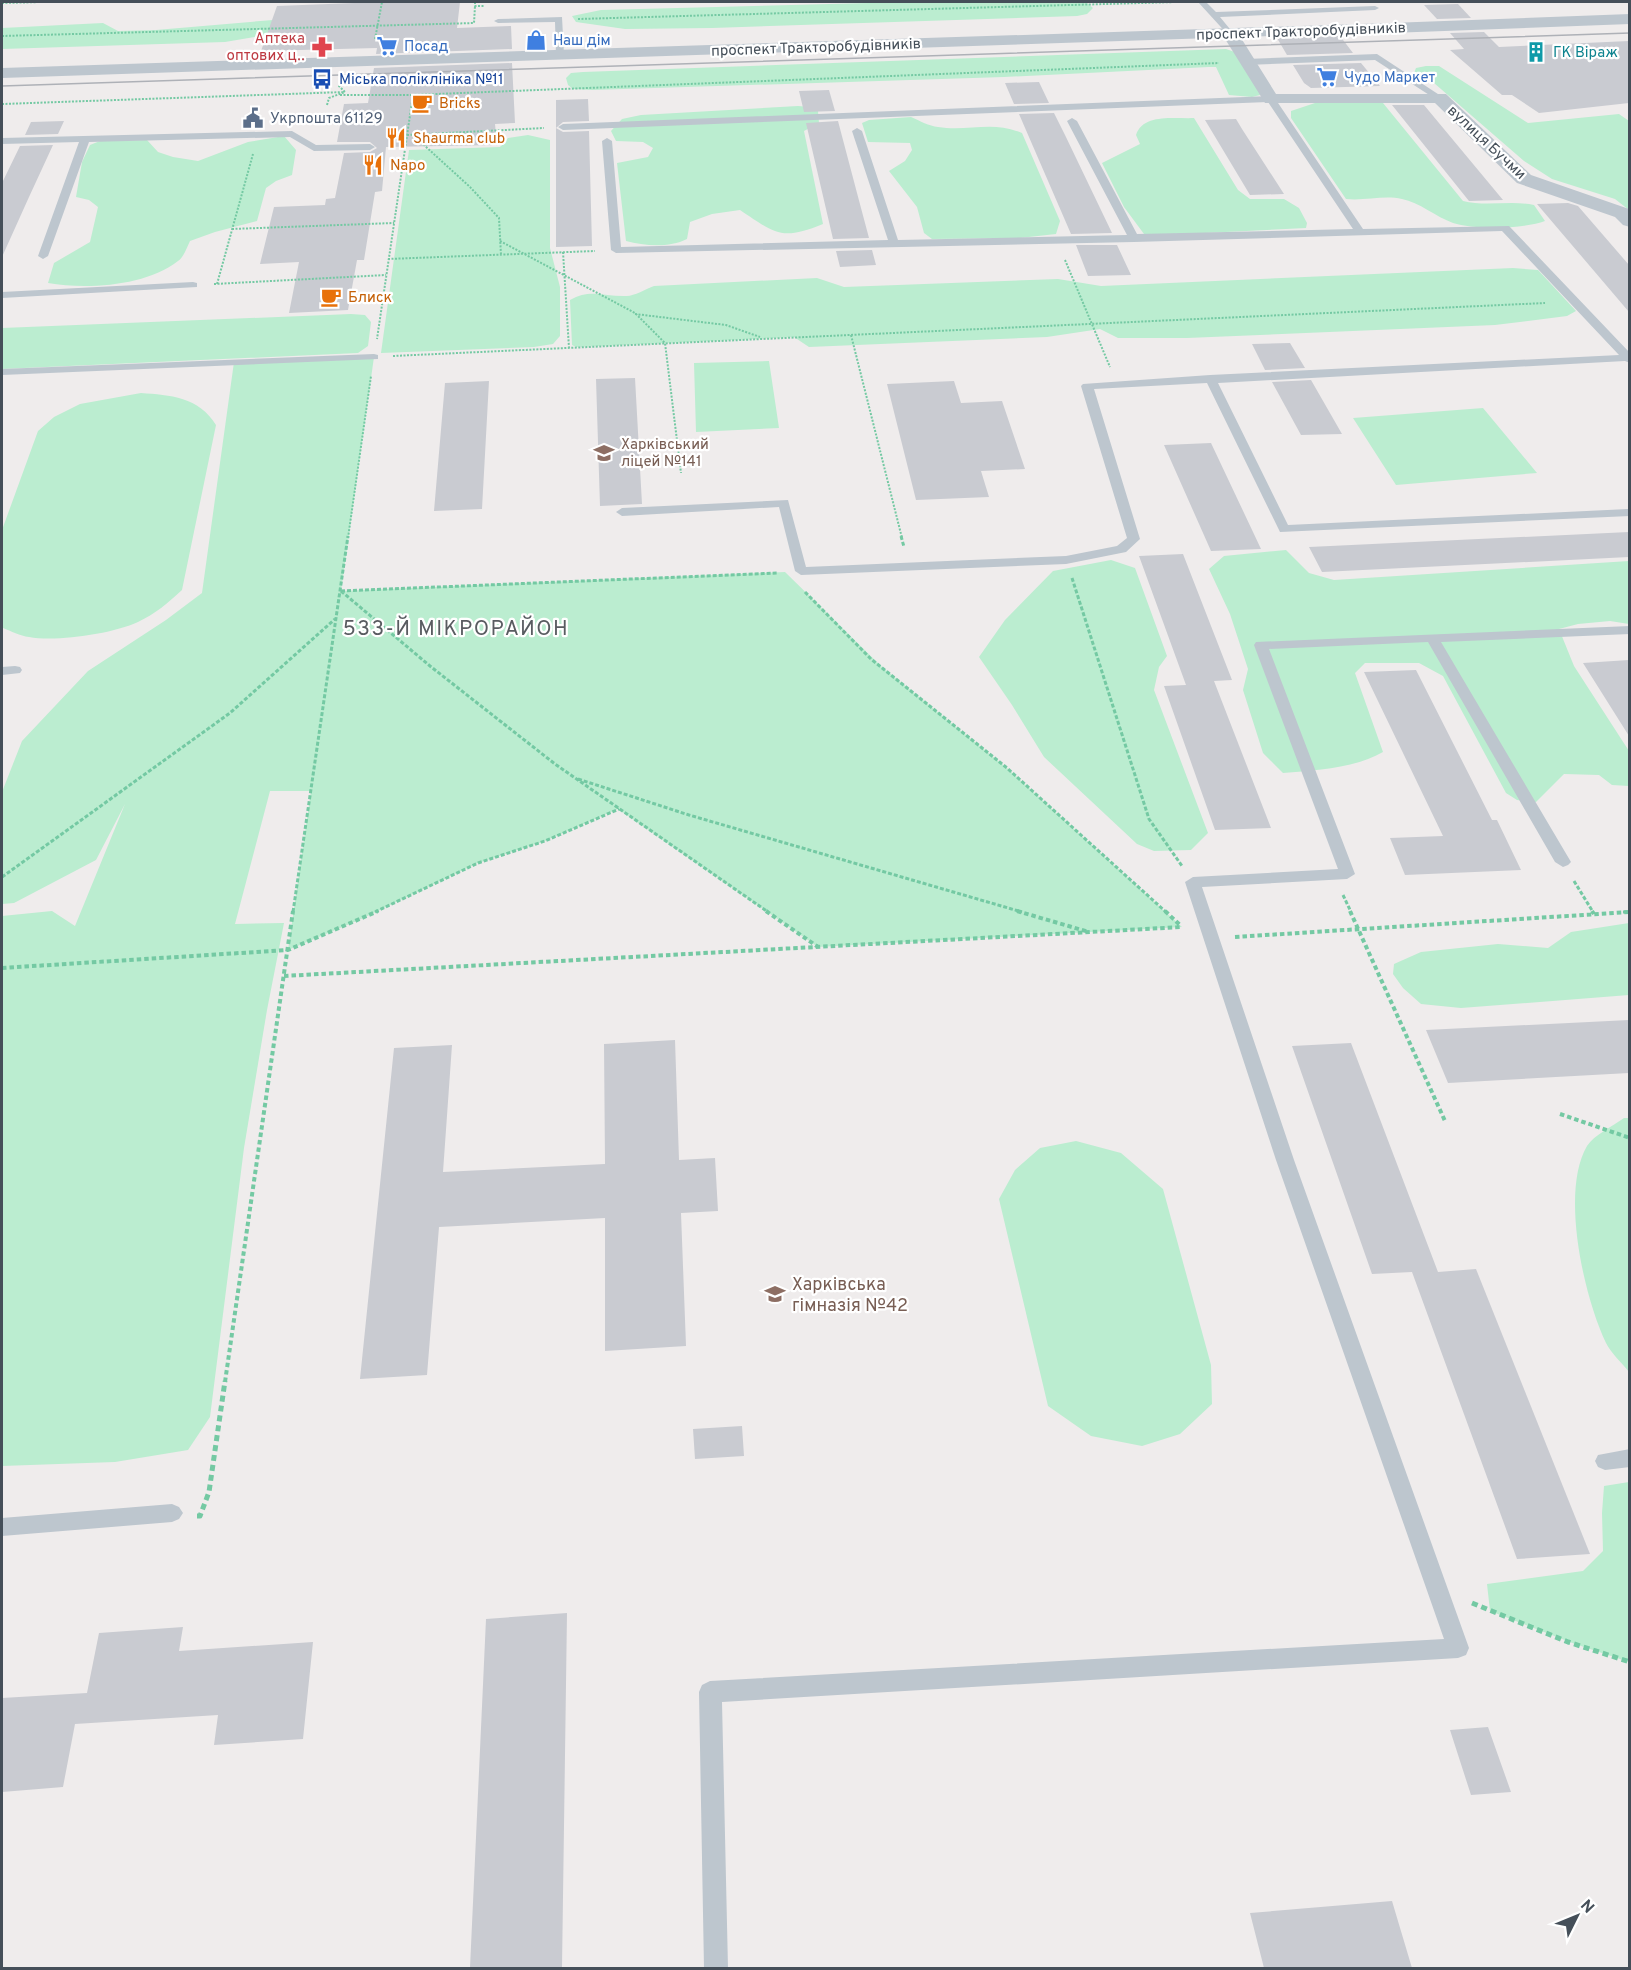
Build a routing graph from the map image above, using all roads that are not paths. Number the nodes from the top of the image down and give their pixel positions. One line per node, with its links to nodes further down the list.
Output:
1 (1202, 2): 3 (lane)
2 (1372, 5): 3 (lane); 6 (street)
3 (1214, 15): 7 (lane)
4 (1629, 19): 6 (street, проспект Тракторобудівників)
5 (498, 21): 8 (lane)
6 (1390, 28): 7 (street, проспект Тракторобудівників)
7 (1230, 34): 8 (street, проспект Тракторобудівників); 9 (street)
8 (560, 55): 10 (street, проспект Тракторобудівників)
9 (1246, 62): 11 (lane); 12 (street)
10 (2, 73)
11 (1440, 98): 12 (street, вулиця Бучми); 20 (street, вулиця Бучми)
12 (1271, 99): 14 (lane); 21 (lane)
13 (1072, 121): 22 (lane)
14 (563, 128)
15 (857, 131): 23 (lane)
16 (85, 139): 17 (lane); 19 (lane); 24 (lane)
17 (2, 141)
18 (607, 141): 23 (lane)
19 (369, 147)
20 (1629, 221)
21 (1360, 232): 22 (lane); 28 (lane)
22 (1134, 239): 23 (lane)
23 (894, 244)
24 (43, 256)
25 (193, 285): 26 (lane)
26 (2, 295)
27 (374, 357): 29 (lane)
28 (1628, 359): 30 (lane)
29 (2, 372)
30 (1210, 378): 31 (lane); 32 (lane)
31 (622, 512)
32 (1628, 513)
33 (1627, 634): 34 (lane)
34 (1432, 638): 35 (lane); 40 (lane)
35 (1563, 862)
36 (1629, 1458): 37 (lane)
37 (1605, 1461)
38 (172, 1513): 39 (lane)
39 (2, 1527)
40 (716, 1968)

